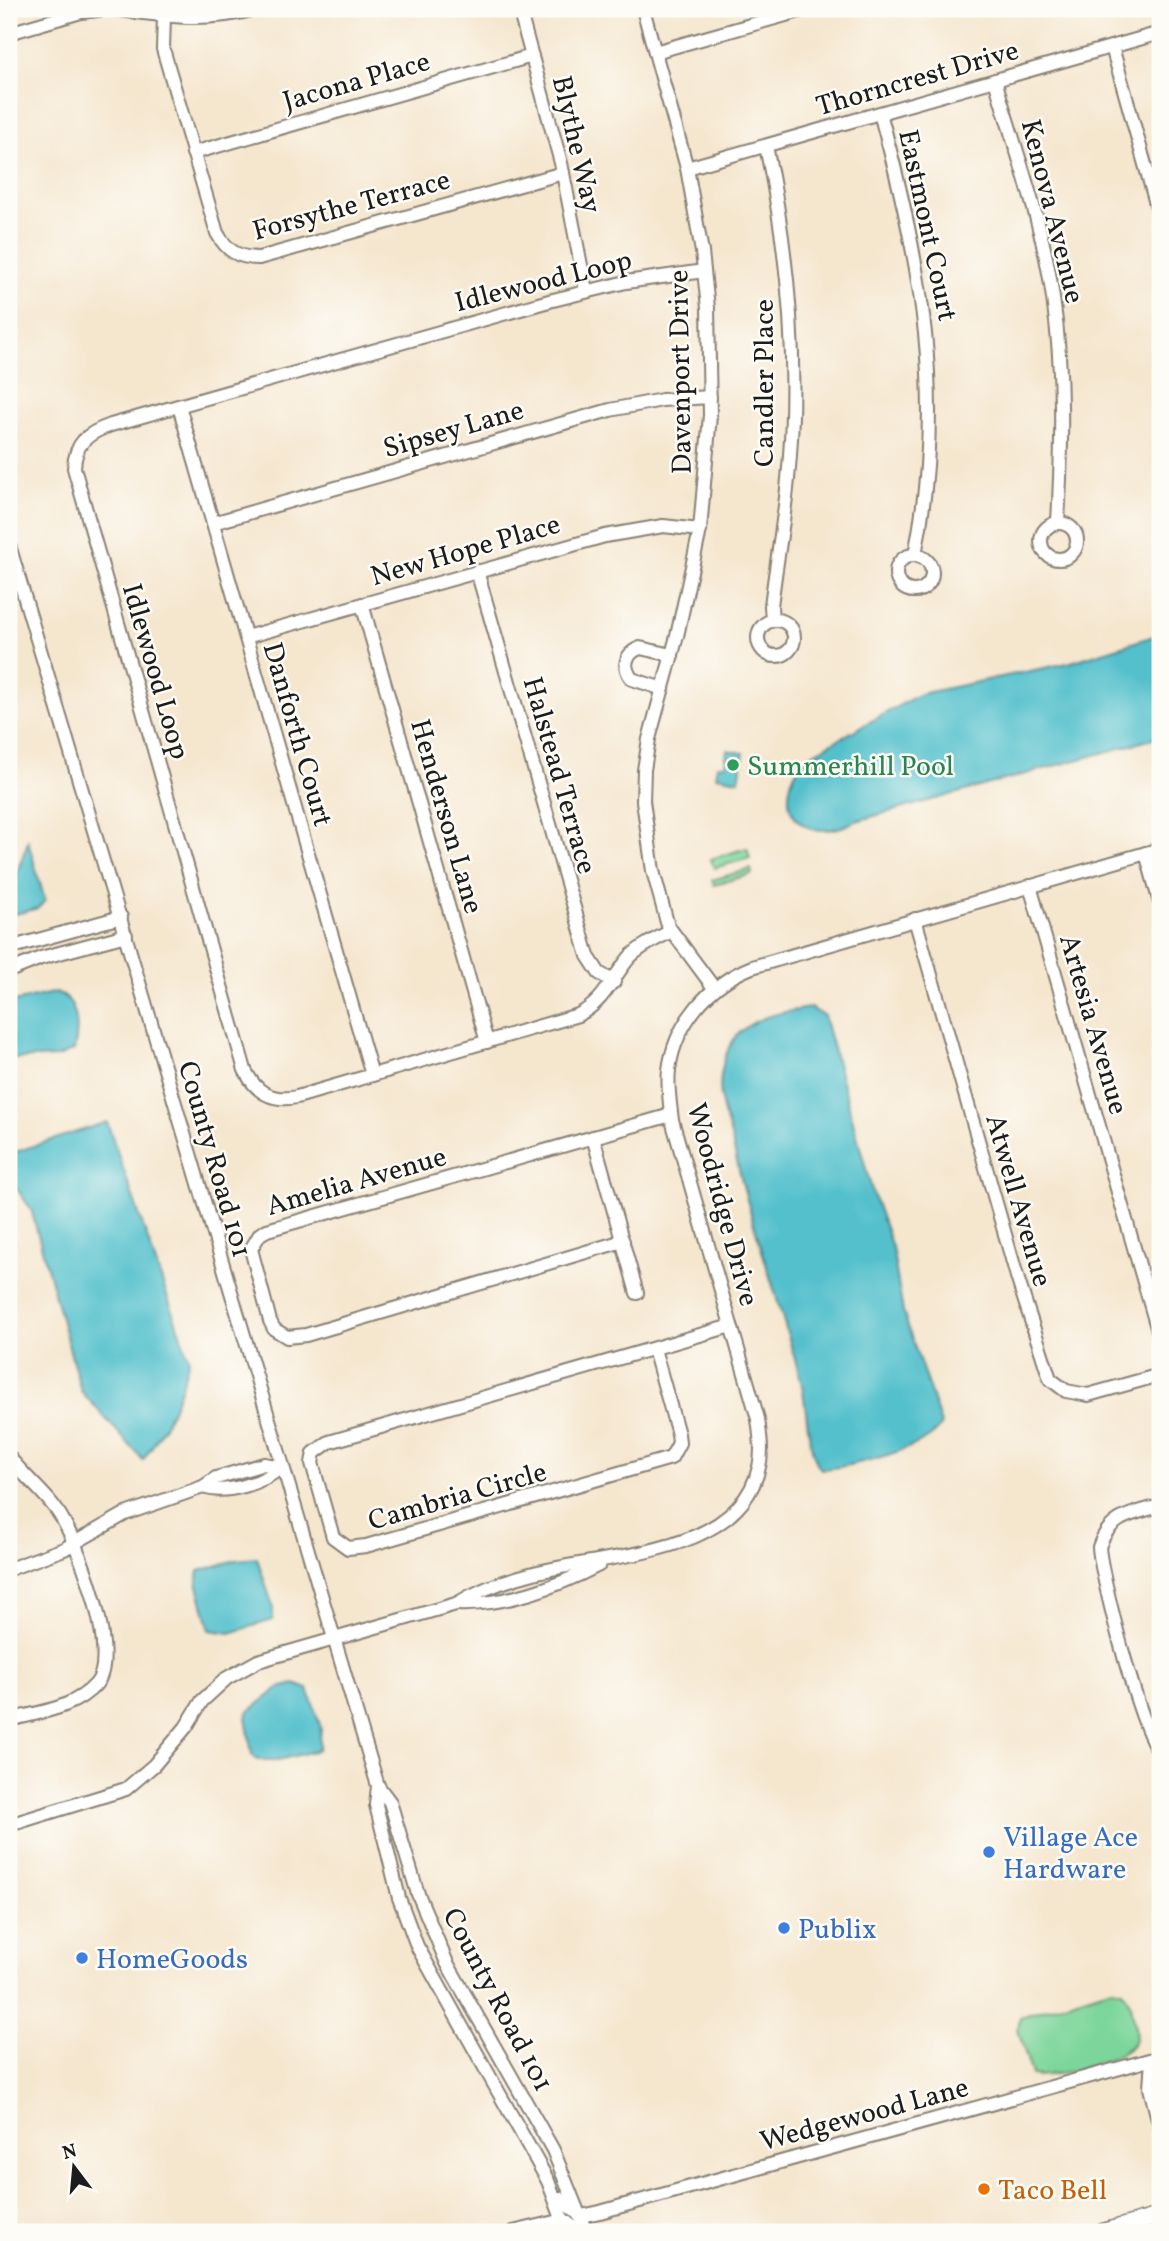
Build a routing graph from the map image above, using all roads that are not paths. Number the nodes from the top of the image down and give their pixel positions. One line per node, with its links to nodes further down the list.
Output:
1 (109, 9): 6 (street); 7 (street)
2 (256, 9): 6 (street)
3 (519, 9): 11 (street, Blythe Way)
4 (643, 9): 10 (street, Davenport Drive)
5 (807, 9): 10 (street)
6 (164, 16): 15 (street, Forsythe Terrace)
7 (9, 33)
8 (1160, 33): 9 (street, Thorncrest Drive)
9 (1112, 47): 12 (street, Thorncrest Drive); 18 (street)
10 (655, 52): 16 (street, Davenport Drive)
11 (533, 56): 15 (street, Jacona Place); 17 (street, Blythe Way)
12 (995, 80): 13 (street, Thorncrest Drive); 23 (street, Kenova Avenue)
13 (880, 113): 14 (street, Thorncrest Drive); 27 (street, Eastmont Court)
14 (766, 146): 16 (street, Thorncrest Drive); 30 (street, Candler Place)
15 (193, 152): 17 (street, Forsythe Terrace)
16 (687, 167): 19 (street, Davenport Drive)
17 (563, 173): 20 (street, Blythe Way)
18 (1160, 218)
19 (704, 271): 20 (street, Idlewood Loop); 21 (street, Davenport Drive)
20 (586, 291): 22 (street, Idlewood Loop)
21 (710, 397): 24 (street, Sipsey Lane); 25 (street, Davenport Drive)
22 (179, 406): 24 (street, Danforth Court); 47 (street, Idlewood Loop)
23 (1058, 522)
24 (213, 523): 31 (street, Danforth Court)
25 (700, 530): 28 (street, New Hope Place); 32 (street, Davenport Drive)
26 (9, 545): 38 (street, County Road 101)
27 (915, 555)
28 (478, 571): 29 (street, New Hope Place); 44 (street, Halstead Terrace)
29 (362, 604): 31 (street, New Hope Place); 46 (street, Henderson Lane)
30 (772, 620)
31 (246, 637): 47 (street, Danforth Court)
32 (672, 654): 33 (street, Davenport Drive); 33 (street)
33 (663, 689): 40 (street, Davenport Drive)
34 (1160, 849): 35 (street, Woodridge Drive)
35 (1146, 853): 36 (street, Woodridge Drive); 37 (street)
36 (1030, 886): 39 (street, Woodridge Drive); 53 (street, Artesia Avenue)
37 (1160, 903)
38 (121, 917): 41 (street, County Road 101); 42 (street)
39 (915, 919): 45 (street, Woodridge Drive); 55 (street, Atwell Avenue)
40 (671, 931): 44 (street, Idlewood Loop); 45 (street, Davenport Drive)
41 (126, 935): 43 (street); 57 (street, County Road 101)
42 (9, 948)
43 (9, 971)
44 (614, 982): 46 (street, Idlewood Loop)
45 (714, 988): 48 (street, Woodridge Drive)
46 (487, 1042): 47 (street, Idlewood Loop)
47 (372, 1075)
48 (671, 1115): 49 (street, Amelia Avenue); 52 (street, Woodridge Drive)
49 (593, 1137): 50 (street); 50 (street, Amelia Avenue)
50 (623, 1241): 51 (street)
51 (638, 1293)
52 (731, 1326): 54 (street, Cambria Circle); 61 (street, Woodridge Drive)
53 (1160, 1338)
54 (654, 1349): 54 (street, Cambria Circle)
55 (1160, 1375)
56 (9, 1457): 59 (street)
57 (281, 1467): 59 (street); 61 (street, County Road 101)
58 (1160, 1506): 63 (street)
59 (74, 1544): 60 (street); 62 (street)
60 (9, 1569)
61 (334, 1638): 64 (street, County Road 101); 65 (street, Woodridge Drive)
62 (9, 1720)
63 (1160, 1752)
64 (378, 1786): 66 (street, County Road 101); 67 (street, County Road 101)
65 (9, 1825)
66 (427, 1919): 67 (street); 68 (street, County Road 101)
67 (409, 1924): 69 (street, County Road 101)
68 (494, 2047): 69 (street); 74 (street, County Road 101)
69 (478, 2056): 73 (street, County Road 101)
70 (1156, 2058): 71 (street); 72 (street); 74 (street, Wedgewood Lane)
71 (1160, 2072)
72 (1160, 2127)
73 (548, 2181): 74 (street); 76 (street, County Road 101)
74 (582, 2216): 79 (street, County Road 101)
75 (1160, 2216): 80 (main road)
76 (565, 2226): 77 (street); 78 (street)
77 (513, 2232)
78 (579, 2232)
79 (586, 2232)
80 (1103, 2232)

